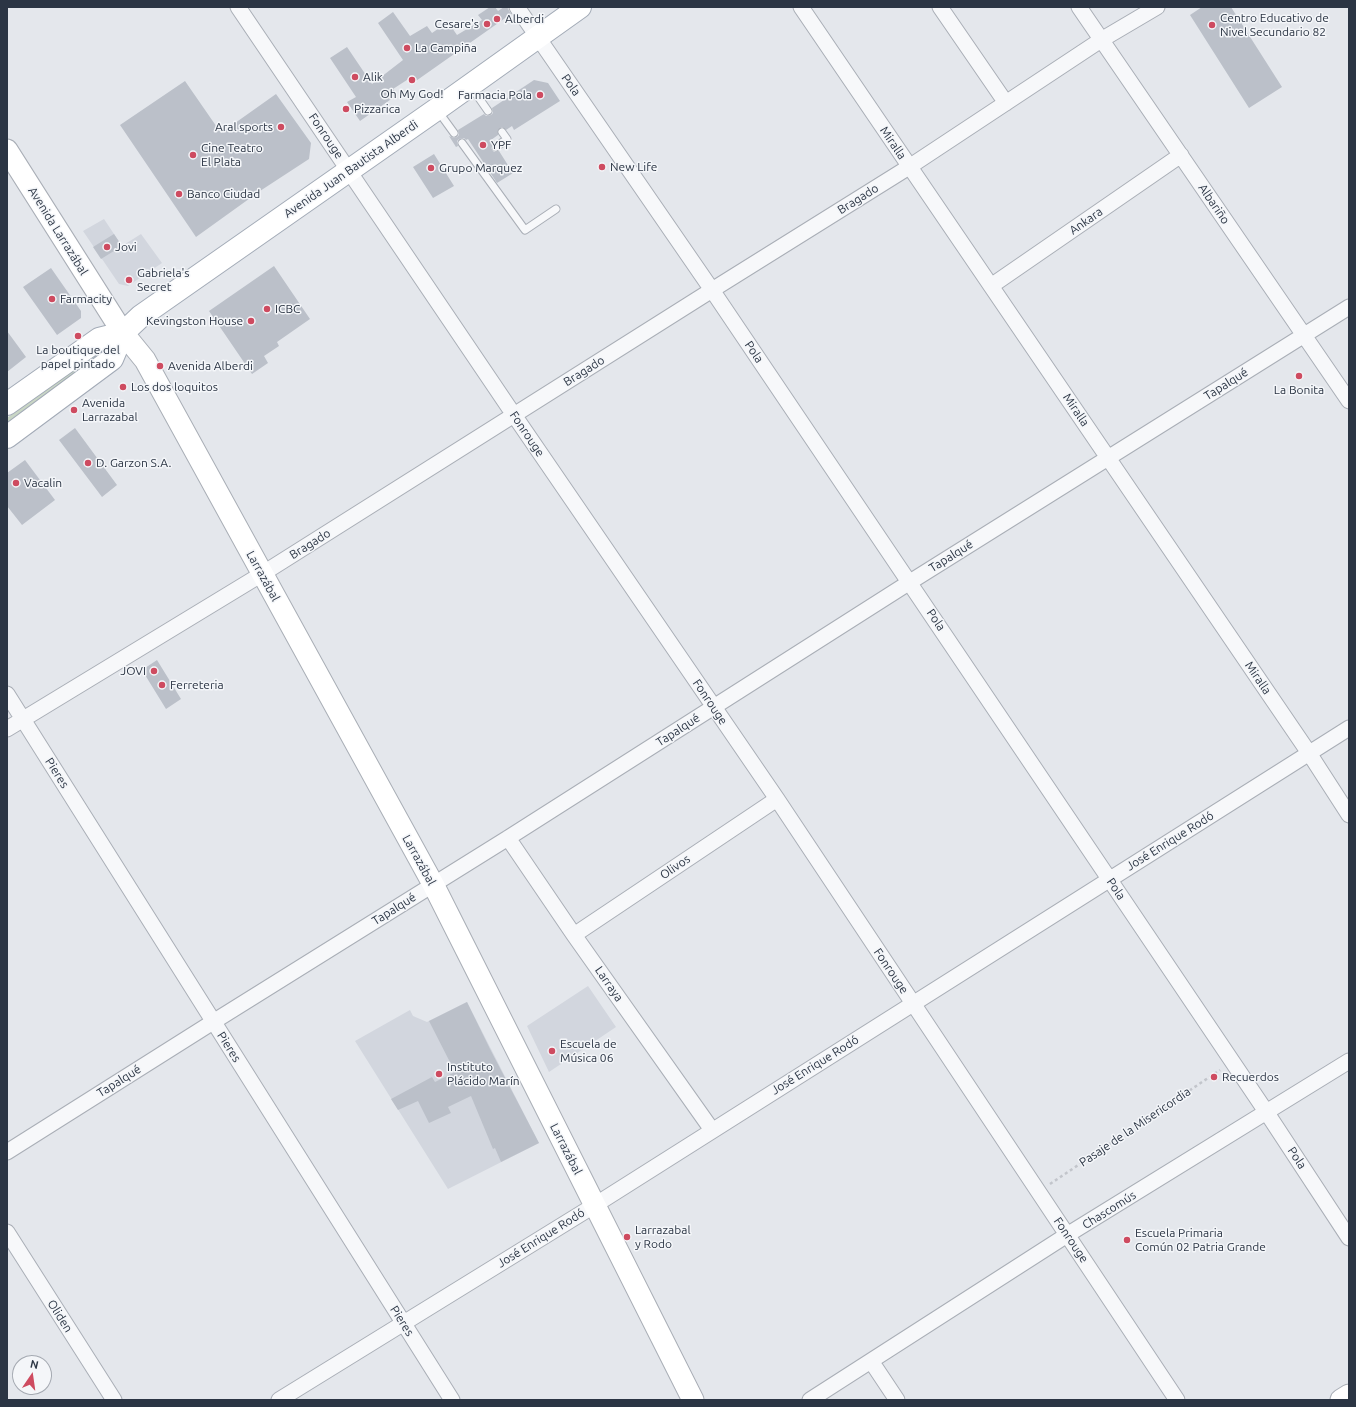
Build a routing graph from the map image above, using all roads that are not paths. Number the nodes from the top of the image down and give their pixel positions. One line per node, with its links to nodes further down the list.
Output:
1 (238, 7): 21 (street, Fonrouge)
2 (517, 7): 8 (street, Pola)
3 (580, 7): 8 (main road, Avenida Juan Bautista Alberdi)
4 (800, 7): 20 (street, Miralla)
5 (940, 7): 11 (street)
6 (1079, 7): 9 (street, Albariño)
7 (1157, 7): 9 (street, Bragado)
8 (537, 37): 10 (main road, Avenida Juan Bautista Alberdi); 24 (street, Pola)
9 (1101, 40): 11 (street, Bragado); 19 (street, Albariño)
10 (470, 85): 12 (main road, Avenida Juan Bautista Alberdi); 13 (lane)
11 (1006, 103): 20 (street, Bragado)
12 (437, 109): 15 (lane); 21 (main road, Avenida Juan Bautista Alberdi)
13 (488, 111)
14 (502, 132): 17 (lane)
15 (454, 133)
16 (462, 143): 22 (lane)
17 (496, 147)
18 (7, 150): 26 (street, Avenida Larrazábal)
19 (1181, 155): 23 (street, Ankara); 27 (street, Albariño)
20 (909, 167): 23 (street, Miralla); 24 (street, Bragado)
21 (349, 170): 26 (main road, Avenida Juan Bautista Alberdi); 30 (street, Fonrouge)
22 (556, 209)
23 (991, 286): 32 (street, Miralla)
24 (712, 290): 30 (street, Bragado); 34 (street, Pola)
25 (1349, 307): 27 (street, Tapalqué)
26 (123, 333): 29 (main road, Avenida Juan Bautista Alberdi); 31 (main road, Avenida Juan Bautista Alberdi); 33 (street, Larrazábal)
27 (1305, 335): 28 (street, Albariño); 32 (street, Tapalqué)
28 (1349, 401)
29 (7, 404)
30 (514, 415): 33 (street, Bragado); 36 (street, Fonrouge)
31 (7, 437)
32 (1108, 457): 34 (street, Tapalqué); 40 (street, Miralla)
33 (262, 574): 37 (street, Bragado); 45 (street, Larrazábal)
34 (910, 582): 36 (street, Tapalqué); 44 (street, Pola)
35 (7, 694): 37 (street, Pieres)
36 (714, 707): 41 (street, Fonrouge); 43 (street, Tapalqué)
37 (23, 719): 39 (street, Bragado); 48 (street, Pieres)
38 (1349, 728): 40 (street, José Enrique Rodó)
39 (7, 729)
40 (1309, 753): 42 (street, Miralla); 44 (street, José Enrique Rodó)
41 (777, 799): 46 (street, Olivos); 47 (street, Fonrouge)
42 (1349, 815)
43 (508, 838): 45 (street, Tapalqué); 46 (street, Larraya)
44 (1109, 879): 47 (street, José Enrique Rodó); 50 (street, Pola)
45 (433, 884): 48 (street, Tapalqué); 53 (street, Larrazábal)
46 (574, 935): 51 (street, Larraya)
47 (912, 1003): 51 (street, José Enrique Rodó); 55 (street, Fonrouge)
48 (213, 1022): 52 (street, Tapalqué); 57 (street, Pieres)
49 (1349, 1061): 50 (street, Chascomús)
50 (1267, 1113): 55 (street, Chascomús); 56 (street, Pola)
51 (712, 1130): 53 (street, José Enrique Rodó)
52 (7, 1152)
53 (595, 1205): 57 (street, José Enrique Rodó); 63 (street, Larrazábal)
54 (7, 1232): 60 (street, Oliden)
55 (1067, 1235): 58 (street, Chascomús); 66 (street, Fonrouge)
56 (1349, 1238)
57 (403, 1322): 61 (street, José Enrique Rodó); 62 (street, Pieres)
58 (871, 1361): 64 (street, Chascomús); 65 (street)
59 (1349, 1395): 67 (street)
60 (114, 1400)
61 (279, 1400)
62 (452, 1400)
63 (693, 1400)
64 (810, 1400)
65 (897, 1400)
66 (1177, 1400)
67 (1341, 1400)

